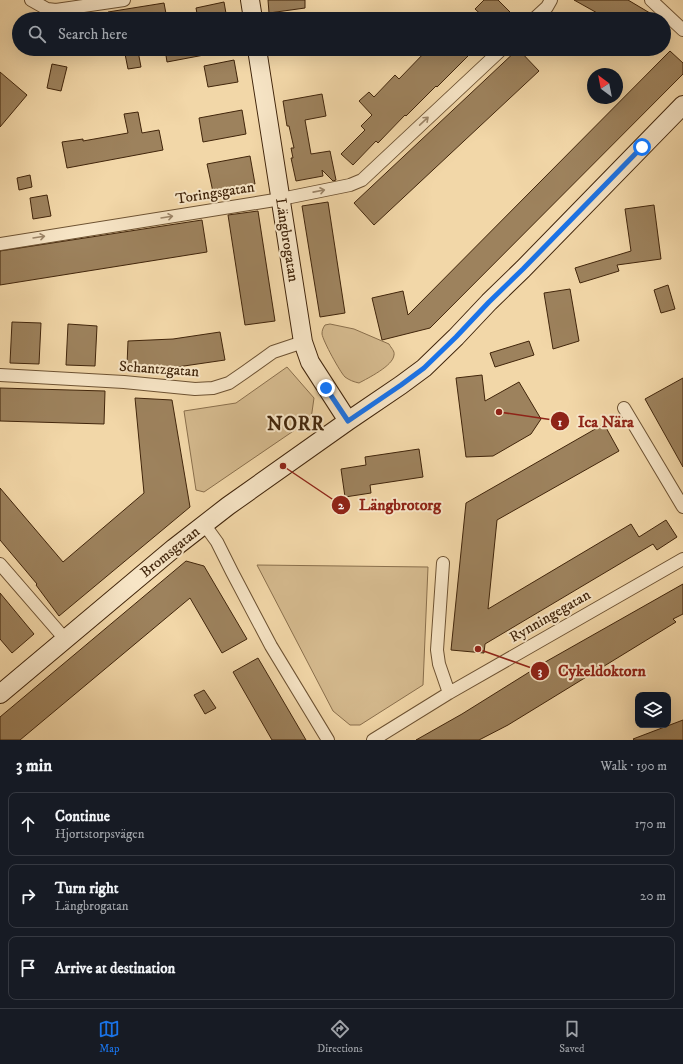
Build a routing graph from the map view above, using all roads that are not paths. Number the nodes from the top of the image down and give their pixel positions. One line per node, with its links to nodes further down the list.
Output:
1 (31, 0): 2 (street)
2 (124, 0)
3 (250, 0): 6 (street)
4 (551, 0): 7 (street)
5 (651, 0): 8 (street)
6 (251, 12)
7 (542, 12)
8 (664, 12)
9 (671, 19): 10 (street)
10 (683, 30)
11 (258, 56): 14 (street, Längbrogatan)
12 (495, 56): 14 (street, Toringsgatan, one-way to 12)
13 (683, 105): 19 (street, Bromsgatan)
14 (281, 199): 15 (street, Toringsgatan, one-way to 14); 16 (street, Längbrogatan)
15 (0, 244)
16 (302, 342): 17 (street, Schantzgatan); 19 (street, Längbrogatan)
17 (0, 374)
18 (624, 408): 20 (street)
19 (348, 421): 21 (street, Bromsgatan)
20 (683, 507)
21 (204, 524): 25 (street, Bromsgatan); 28 (street)
22 (683, 559): 26 (street, Rynningegatan)
23 (0, 564): 25 (street)
24 (443, 564): 26 (street)
25 (64, 639): 27 (street, Bromsgatan)
26 (449, 693): 29 (street, Rynningegatan)
27 (0, 694)
28 (328, 740)
29 (373, 740)

